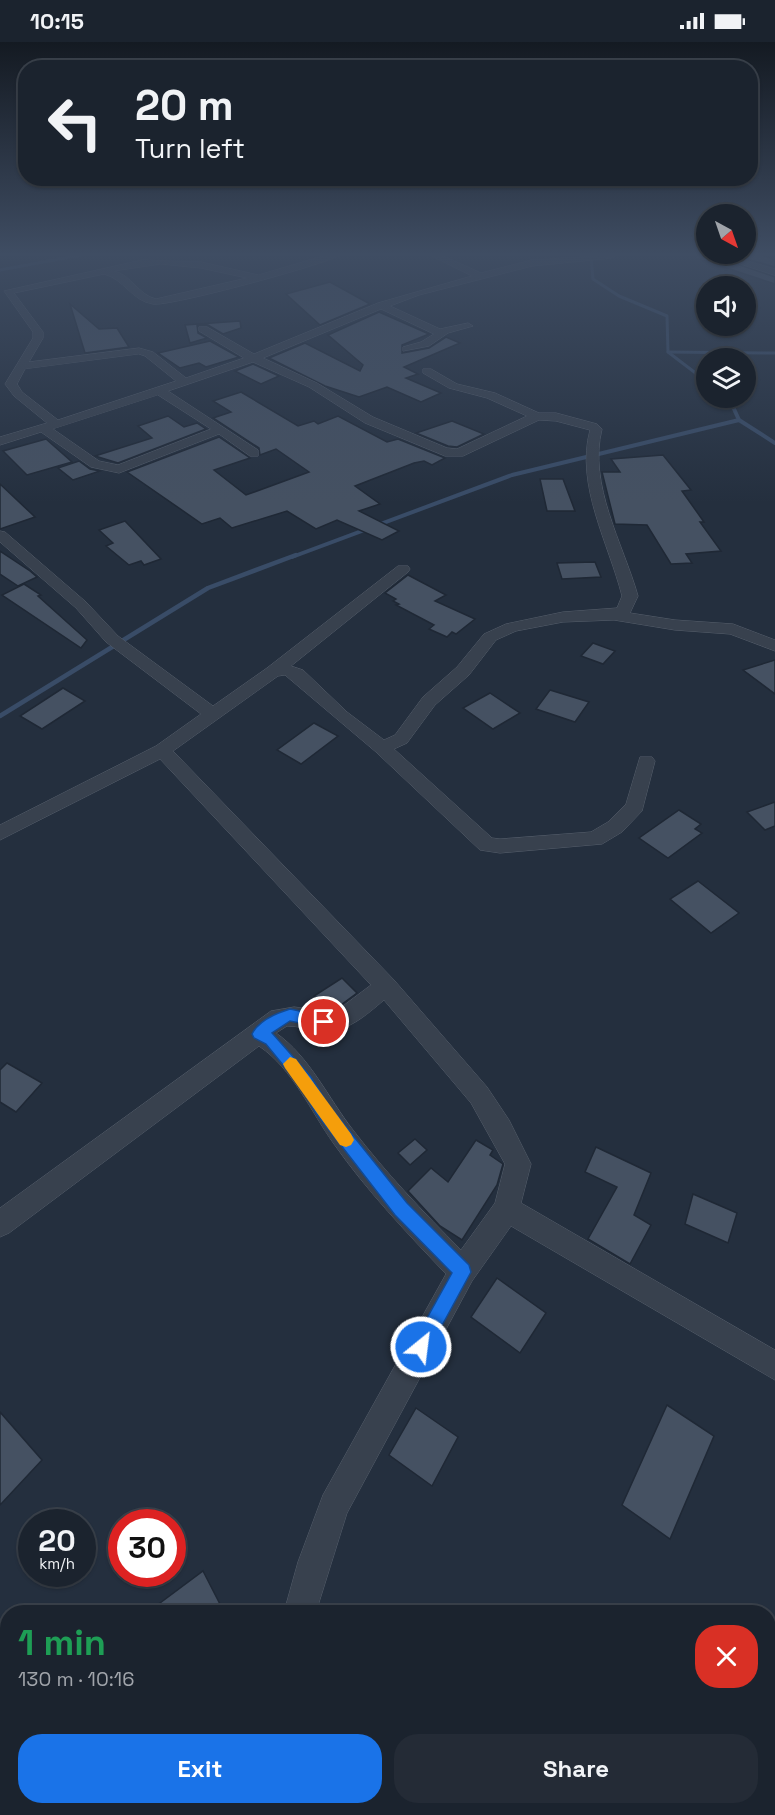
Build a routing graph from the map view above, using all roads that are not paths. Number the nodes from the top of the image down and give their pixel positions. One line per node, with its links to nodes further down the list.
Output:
1 (38, 338): 7 (street)
2 (218, 338): 6 (street)
3 (303, 338): 6 (street)
4 (435, 338): 5 (street)
5 (407, 349)
6 (254, 358): 10 (street); 12 (street)
7 (19, 370): 9 (street); 10 (street); 13 (street)
8 (427, 371): 12 (street)
9 (0, 375)
10 (184, 382): 11 (street)
11 (159, 391): 13 (street); 14 (street)
12 (537, 416): 19 (street)
13 (50, 426): 14 (street); 15 (street)
14 (219, 430): 16 (street)
15 (0, 441)
16 (255, 453)
17 (0, 535): 22 (street)
18 (403, 569): 21 (street)
19 (614, 615): 20 (street); 23 (street)
20 (775, 646)
21 (273, 672): 22 (street); 23 (street)
22 (213, 714): 24 (street)
23 (382, 748): 25 (street)
24 (162, 750): 26 (street); 27 (street)
25 (646, 761)
26 (0, 833)
27 (386, 986): 28 (street); 29 (street)
28 (259, 1034): 30 (street); 31 (street)
29 (507, 1209): 31 (street); 32 (street)
30 (0, 1224)
31 (462, 1272): 33 (street)
32 (775, 1366)
33 (302, 1605)

